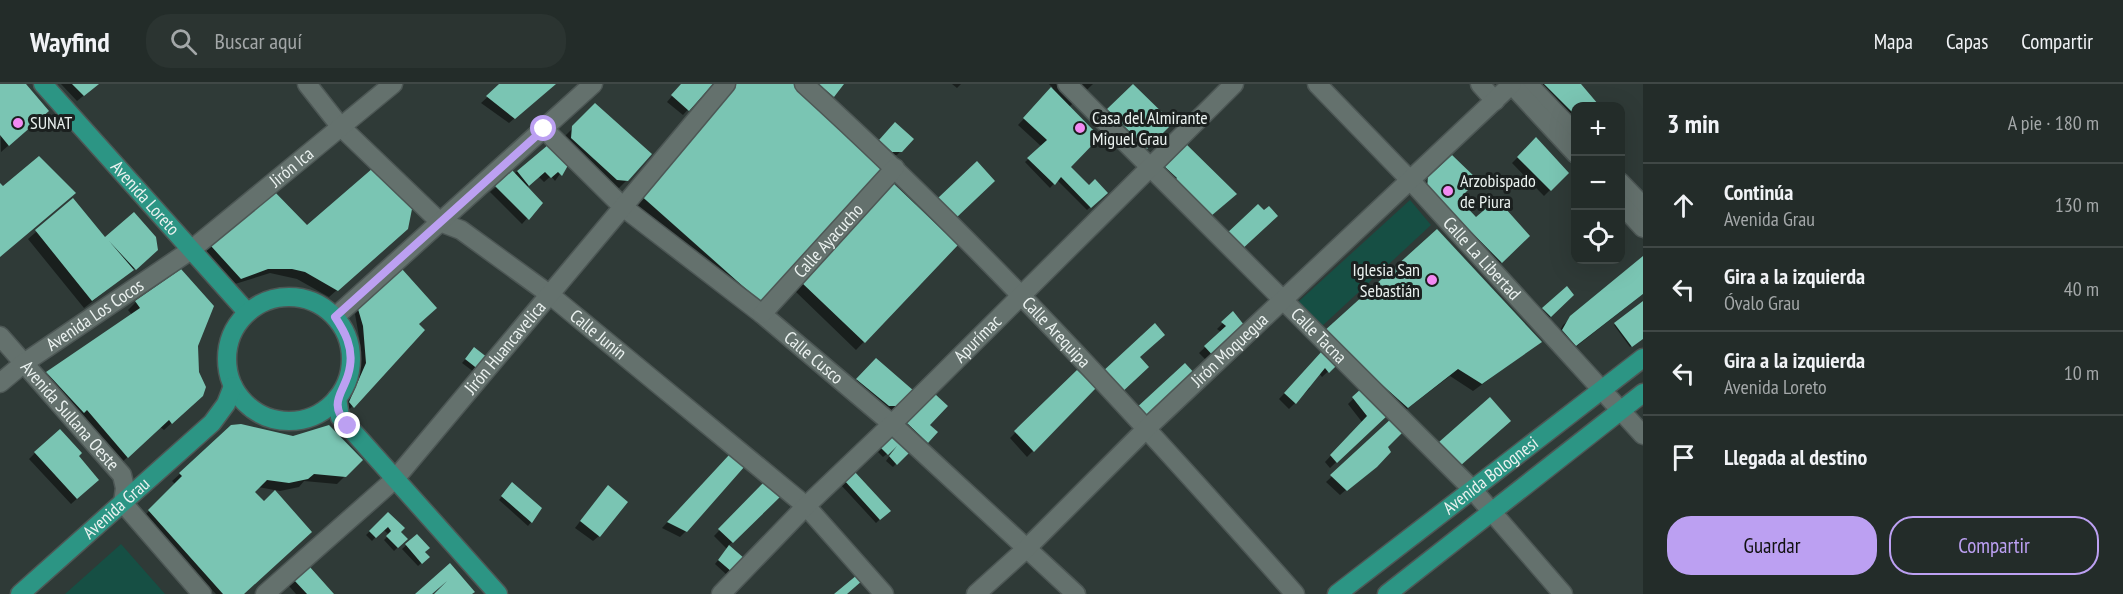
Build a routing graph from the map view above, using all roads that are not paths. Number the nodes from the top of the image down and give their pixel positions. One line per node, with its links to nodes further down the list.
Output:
1 (43, 84): 27 (main road, Avenida Loreto)
2 (307, 84): 14 (street, Calle Junín)
3 (393, 84): 14 (street, Jirón Ica)
4 (726, 84): 23 (street, Jirón Huancavelica)
5 (804, 84): 19 (street, Calle Arequipa)
6 (1067, 84): 18 (street, Calle Tacna)
7 (1234, 84): 18 (street, Apurímac)
8 (1317, 84): 20 (street, Calle La Libertad)
9 (1480, 84): 13 (street)
10 (1512, 84): 13 (street, Jirón Moquegua); 17 (street)
11 (1528, 84): 16 (street)
12 (585, 86): 15 (street)
13 (1495, 101): 20 (street, Jirón Moquegua)
14 (340, 126): 25 (street, Calle Junín); 27 (street, Jirón Ica)
15 (544, 129): 23 (street, Calle Cusco); 25 (street)
16 (1571, 130)
17 (1571, 150)
18 (1152, 167): 29 (street, Apurímac); 30 (street, Calle Tacna)
19 (896, 168): 29 (street, Calle Arequipa); 32 (street, Calle Ayacucho)
20 (1411, 181): 30 (street, Jirón Moquegua); 39 (street, Calle La Libertad)
21 (1625, 187): 22 (street)
22 (1643, 206)
23 (623, 207): 28 (street, Jirón Huancavelica); 32 (street, Calle Cusco)
24 (1625, 208): 26 (street)
25 (441, 222): 28 (street, Calle Junín); 33 (street)
26 (1643, 228)
27 (191, 250): 31 (main road, Avenida Loreto); 36 (street, Avenida Los Cocos)
28 (549, 294): 50 (street, Jirón Huancavelica); 53 (street, Calle Junín)
29 (1021, 296): 47 (street, Apurímac); 48 (street, Calle Arequipa)
30 (1284, 302): 48 (street, Jirón Moquegua); 51 (street, Calle Tacna)
31 (247, 312): 33 (main road); 38 (main road)
32 (762, 314): 47 (street, Calle Cusco)
33 (335, 317): 41 (main road)
34 (0, 336): 36 (street, Avenida Sullana Oeste)
35 (1643, 357): 39 (main road, Avenida Bolognesi)
36 (24, 363): 37 (street, Avenida Los Cocos); 52 (street, Avenida Sullana Oeste)
37 (0, 383)
38 (233, 386): 42 (main road); 46 (main road, Avenida Grau)
39 (1602, 389): 43 (street, Calle La Libertad); 51 (main road, Avenida Bolognesi)
40 (1643, 393): 43 (main road, Avenida Bolognesi)
41 (337, 398): 44 (main road); 45 (main road)
42 (252, 409): 44 (main road); 46 (main road, Avenida Grau)
43 (1623, 410): 49 (street, Calle La Libertad); 54 (main road, Avenida Bolognesi)
44 (318, 413): 45 (main road)
45 (340, 417): 50 (main road)
46 (213, 423): 52 (main road, Avenida Grau)
47 (892, 424): 53 (street, Apurímac); 55 (street, Calle Cusco)
48 (1147, 428): 55 (street, Jirón Moquegua); 64 (street, Calle Arequipa)
49 (1643, 435)
50 (395, 478): 58 (street, Jirón Huancavelica); 59 (main road)
51 (1472, 489): 54 (street, Calle Tacna); 65 (main road, Avenida Bolognesi)
52 (123, 503): 56 (main road, Avenida Grau); 57 (street)
53 (806, 506): 60 (street, Apurímac); 61 (street, Calle Junín)
54 (1492, 513): 66 (main road, Avenida Bolognesi); 67 (street, Calle Tacna)
55 (1027, 548): 62 (street, Jirón Moquegua); 63 (street, Calle Cusco)
56 (20, 594)
57 (202, 594)
58 (266, 594)
59 (498, 594)
60 (721, 594)
61 (884, 594)
62 (976, 594)
63 (1076, 594)
64 (1295, 594)
65 (1337, 594)
66 (1387, 594)
67 (1563, 594)

